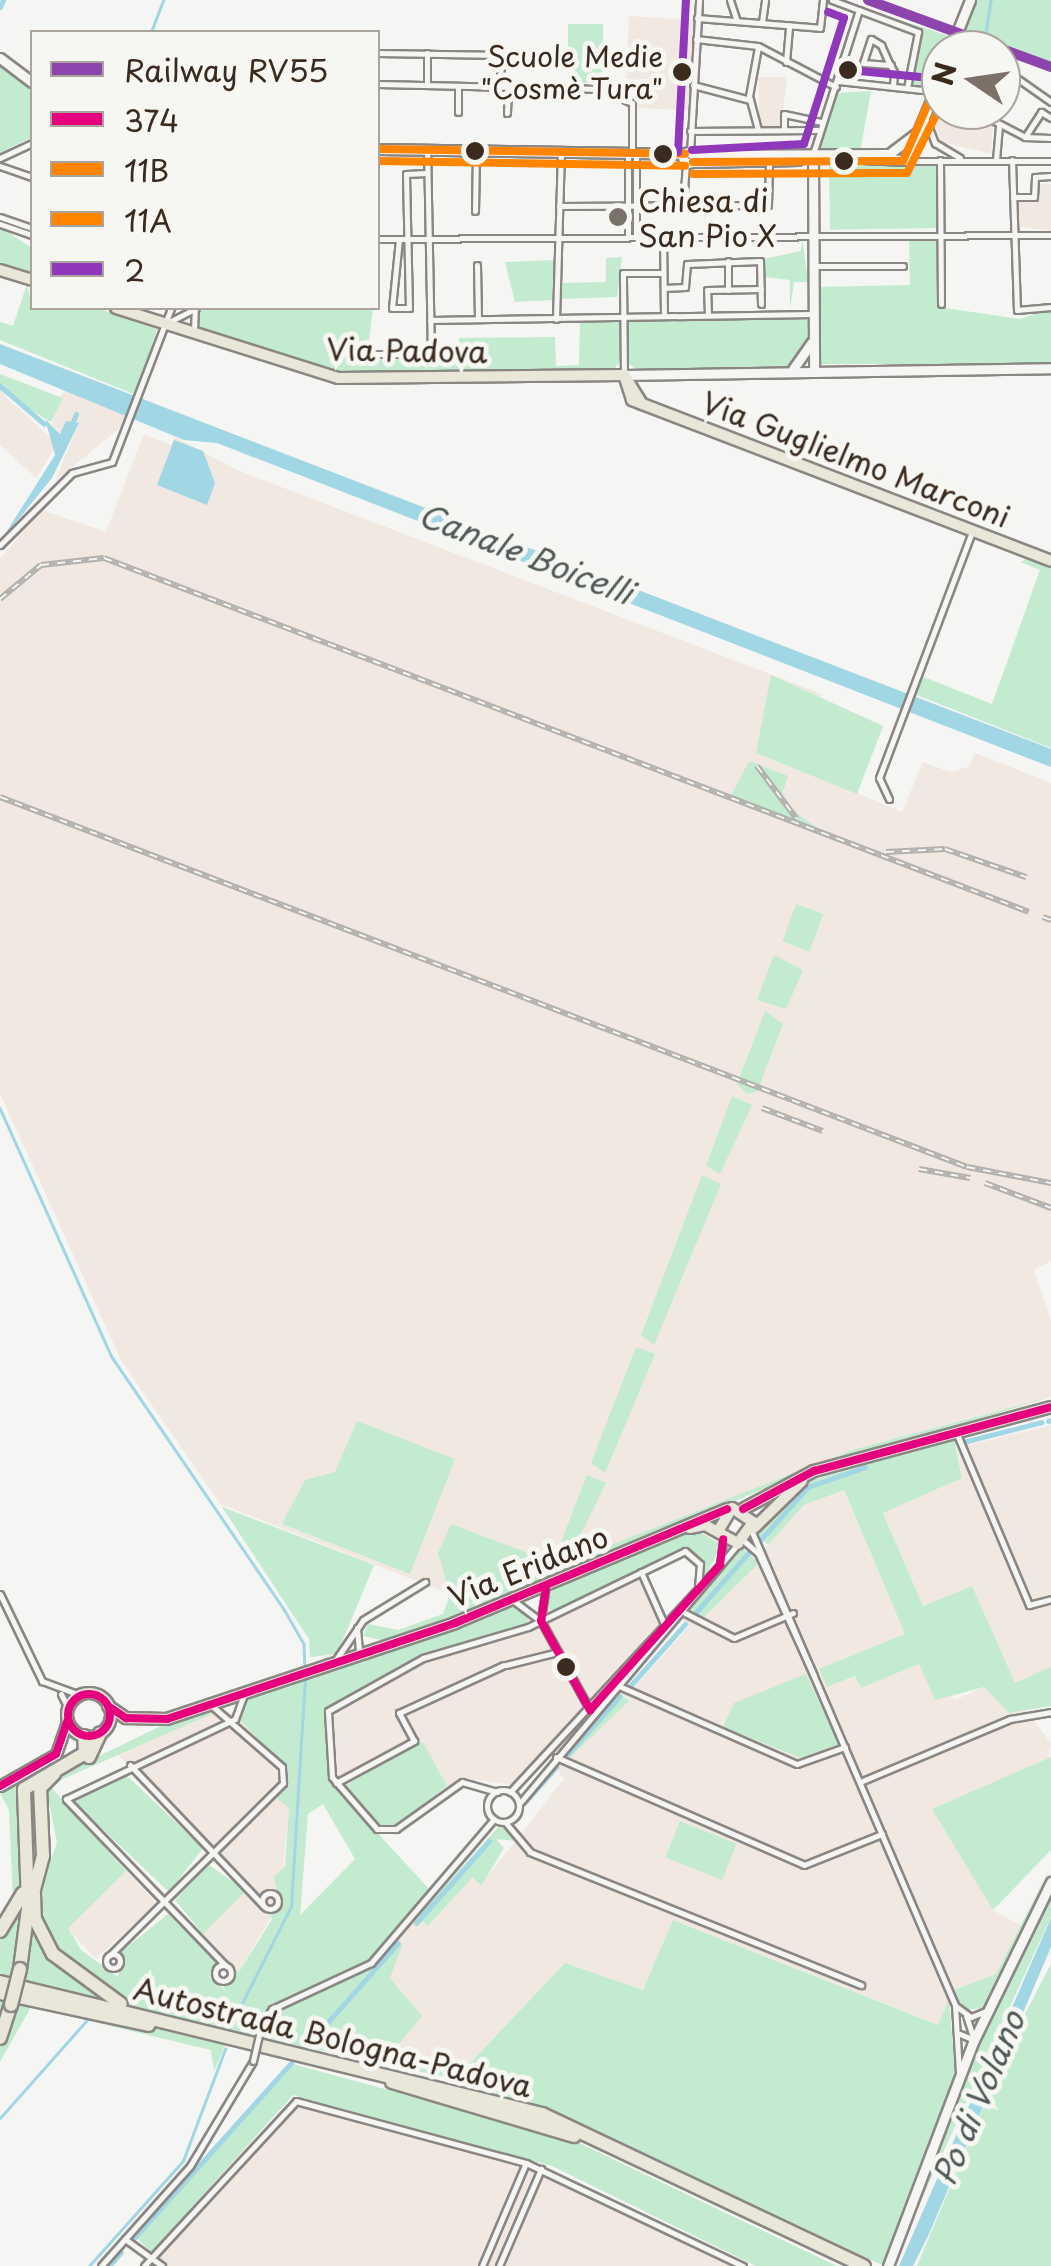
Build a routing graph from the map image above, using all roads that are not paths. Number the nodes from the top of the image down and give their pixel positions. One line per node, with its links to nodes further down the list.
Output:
1 (698, 0): 8 (street)
2 (730, 0): 9 (street)
3 (765, 0): 10 (street)
4 (823, 0): 11 (street)
5 (832, 0): 7 (street)
6 (970, 0): 12 (street)
7 (859, 10): 22 (street); 26 (street)
8 (697, 18): 9 (street); 13 (street)
9 (736, 19): 10 (street)
10 (762, 22): 11 (street)
11 (789, 25): 20 (street)
12 (958, 30)
13 (696, 39): 14 (street); 28 (street)
14 (758, 46): 20 (street); 34 (street)
15 (380, 52): 16 (street)
16 (428, 53): 17 (street); 27 (street)
17 (501, 54): 18 (street); 30 (street)
18 (567, 56)
19 (0, 58): 23 (street)
20 (786, 62): 26 (street)
21 (892, 68): 21 (street); 22 (street); 31 (street)
22 (908, 74): 32 (street)
23 (30, 80)
24 (1021, 81): 35 (street)
25 (380, 84): 27 (street)
26 (837, 84): 31 (street); 39 (street)
27 (426, 85): 29 (street)
28 (693, 85): 34 (street); 47 (street)
29 (458, 86): 30 (street); 36 (street)
30 (504, 86): 37 (street); 55 (street)
31 (893, 86): 32 (street)
32 (907, 88): 33 (street)
33 (921, 91)
34 (750, 100): 41 (street)
35 (1051, 102)
36 (458, 112)
37 (507, 113)
38 (1051, 118): 48 (street)
39 (822, 122): 42 (street); 43 (street)
40 (921, 126): 60 (street)
41 (758, 130): 42 (street); 47 (street)
42 (784, 130): 43 (street)
43 (818, 130): 59 (street)
44 (931, 130): 62 (street)
45 (999, 130): 63 (street)
46 (1010, 130): 48 (street)
47 (690, 131): 58 (street)
48 (1025, 137): 49 (street)
49 (1051, 138)
50 (30, 144): 57 (street)
51 (380, 150): 52 (street)
52 (426, 150): 54 (street); 56 (street); 68 (street)
53 (556, 152): 54 (street); 55 (street); 74 (street)
54 (522, 153): 56 (street)
55 (632, 154): 58 (street); 72 (street)
56 (476, 156): 75 (street)
57 (0, 158)
58 (689, 158): 59 (street); 66 (street); 73 (street)
59 (815, 158): 60 (street); 66 (street); 79 (street)
60 (899, 158): 61 (street)
61 (940, 160): 62 (street); 77 (street)
62 (962, 160): 63 (street)
63 (996, 160): 64 (street)
64 (1012, 160): 65 (street); 71 (street)
65 (1051, 161)
66 (769, 164): 73 (street)
67 (0, 166): 69 (street)
68 (427, 174): 86 (street); 87 (street)
69 (30, 175)
70 (1051, 176): 71 (street)
71 (1013, 197): 80 (street)
72 (632, 205): 73 (street); 74 (street); 81 (street)
73 (683, 205)
74 (559, 206): 84 (street)
75 (475, 211)
76 (0, 220): 78 (street)
77 (940, 230): 79 (street); 80 (street); 100 (street)
78 (30, 231)
79 (812, 232): 82 (street); 91 (street)
80 (1014, 232): 83 (street); 101 (street)
81 (629, 234): 82 (street); 84 (street)
82 (663, 234): 94 (street)
83 (1051, 235)
84 (559, 236): 87 (street); 112 (street)
85 (399, 239): 86 (street); 86 (street); 88 (street)
86 (408, 239): 87 (street)
87 (428, 239): 113 (street)
88 (380, 240)
89 (728, 261): 96 (street); 97 (street); 98 (street)
90 (478, 265): 114 (street)
91 (812, 266): 92 (street); 107 (street)
92 (903, 266)
93 (0, 270): 95 (main road)
94 (663, 273): 96 (street); 111 (street)
95 (30, 279)
96 (664, 288): 109 (street)
97 (761, 289): 98 (street); 99 (street)
98 (728, 290): 108 (street)
99 (761, 304)
100 (941, 304)
101 (1051, 307)
102 (122, 310): 110 (main road, Via Padova)
103 (166, 310): 110 (street)
104 (170, 310): 115 (street)
105 (192, 310): 115 (street)
106 (196, 310): 116 (street)
107 (813, 314): 108 (street); 117 (street)
108 (708, 315): 109 (street)
109 (664, 316): 111 (street)
110 (148, 318): 115 (main road, Via Padova)
111 (624, 318): 112 (street); 124 (street)
112 (556, 319): 114 (street)
113 (430, 320): 114 (street); 119 (street, Via Padova)
114 (478, 320)
115 (167, 324): 116 (main road, Via Padova); 128 (street)
116 (196, 334): 125 (main road, Via Padova)
117 (814, 335): 118 (street); 122 (street)
118 (809, 353): 121 (street); 122 (street)
119 (368, 354)
120 (1051, 368): 122 (street, Via Padova)
121 (786, 372): 122 (street, Via Padova); 123 (street, Via Padova)
122 (814, 372)
123 (653, 374): 124 (street, Via Padova); 126 (street)
124 (624, 375): 125 (main road, Via Padova); 126 (main road, Via Guglielmo Marconi)
125 (588, 376): 126 (main road, Via Padova)
126 (629, 394): 127 (main road, Via Guglielmo Marconi)
127 (972, 532): 129 (main road, Via Guglielmo Marconi); 130 (street)
128 (1, 545)
129 (1051, 561)
130 (889, 799)
131 (1051, 1407): 132 (main road, Via Eridano)
132 (957, 1434): 133 (main road, Via Eridano); 146 (street)
133 (839, 1464): 134 (main road, Via Eridano); 137 (main road, Via Eridano)
134 (743, 1509): 135 (main road, Via Eridano); 137 (main road)
135 (727, 1510): 136 (main road); 138 (main road, Via Eridano)
136 (720, 1535): 137 (main road, Via Eridano); 138 (main road, Via Eridano); 144 (street)
137 (747, 1537): 139 (street); 140 (street); 149 (street)
138 (638, 1548): 143 (main road, Via Eridano)
139 (768, 1554): 140 (street); 150 (street)
140 (760, 1557): 151 (street)
141 (641, 1572): 144 (street); 148 (street); 152 (street)
142 (425, 1582): 154 (street, Via Eridano)
143 (546, 1587): 147 (main road, Via Eridano); 152 (street)
144 (698, 1589): 149 (street)
145 (0, 1594): 164 (street)
146 (1051, 1599)
147 (512, 1601): 152 (street); 157 (main road, Via Eridano)
148 (662, 1609): 149 (street); 153 (street)
149 (682, 1612): 151 (street); 153 (street); 162 (street)
150 (793, 1613): 151 (street); 161 (street)
151 (785, 1616): 161 (street)
152 (542, 1621): 158 (street); 182 (street)
153 (665, 1626): 169 (street)
154 (357, 1628): 155 (street); 156 (street, Via Eridano)
155 (360, 1638): 157 (street); 159 (street)
156 (352, 1640): 159 (street); 160 (street, Via Eridano)
157 (379, 1648): 159 (main road, Via Eridano)
158 (558, 1652): 169 (street); 182 (street)
159 (358, 1654): 160 (main road, Via Eridano)
160 (330, 1663): 163 (main road, Via Eridano)
161 (816, 1678): 177 (street)
162 (620, 1686): 177 (street); 178 (street)
163 (248, 1689): 166 (main road, Via Eridano); 172 (street)
164 (58, 1692): 165 (street); 171 (street)
165 (80, 1695): 168 (main road); 171 (main road)
166 (229, 1696): 167 (main road, Via Eridano); 172 (street)
167 (204, 1705): 172 (street); 173 (main road, Via Eridano)
168 (108, 1706): 173 (main road); 174 (main road)
169 (590, 1710): 186 (street)
170 (1051, 1712): 181 (street)
171 (68, 1714): 175 (main road); 176 (street)
172 (233, 1715): 179 (street); 194 (street)
173 (126, 1718): 174 (main road, Via Eridano)
174 (104, 1729): 175 (main road, Via Eridano); 180 (highway)
175 (83, 1736): 176 (street, Via Eridano); 195 (highway)
176 (64, 1739): 183 (street, Via Eridano)
177 (845, 1747): 181 (street)
178 (556, 1757): 188 (street); 192 (street)
179 (130, 1765): 194 (street); 200 (street)
180 (42, 1782): 199 (highway); 202 (highway)
181 (860, 1782): 192 (street)
182 (336, 1783): 184 (street)
183 (0, 1786)
184 (482, 1789): 185 (street); 187 (street)
185 (497, 1792): 186 (street); 187 (street)
186 (510, 1792): 188 (street)
187 (488, 1804): 190 (street)
188 (519, 1804): 189 (street)
189 (516, 1816): 191 (street); 193 (street)
190 (494, 1819): 191 (street); 221 (street, bridge)
191 (505, 1822): 193 (street)
192 (882, 1834): 211 (street)
193 (517, 1835): 209 (street)
194 (215, 1853): 197 (street); 200 (street)
195 (24, 1881): 202 (highway); 203 (highway)
196 (1051, 1882): 212 (street)
197 (250, 1888): 198 (street); 201 (street)
198 (268, 1893): 201 (street); 201 (street)
199 (34, 1894): 202 (highway); 216 (highway)
200 (164, 1903): 204 (street); 205 (street)
201 (263, 1905)
202 (28, 1908): 215 (highway, bridge)
203 (0, 1931)
204 (214, 1954): 206 (street); 207 (street)
205 (114, 1956)
206 (225, 1965): 207 (street); 207 (street)
207 (217, 1968)
208 (0, 1982): 216 (highway, Autostrada Bologna-Padova)
209 (862, 1985)
210 (0, 1991): 228 (highway, Autostrada Bologna-Padova)
211 (955, 2005): 213 (street); 214 (street)
212 (988, 2009): 213 (street); 217 (street)
213 (966, 2016): 217 (street)
214 (959, 2033): 217 (street); 218 (street)
215 (0, 2038)
216 (239, 2038): 229 (highway, Autostrada Bologna-Padova)
217 (974, 2040): 218 (street)
218 (958, 2080): 230 (street)
219 (526, 2163): 220 (street); 222 (street); 225 (street)
220 (541, 2169): 226 (street); 227 (street)
221 (126, 2239): 222 (street); 223 (street)
222 (147, 2264): 224 (street)
223 (101, 2266)
224 (162, 2266)
225 (482, 2266)
226 (499, 2266)
227 (743, 2266)
228 (850, 2266)
229 (864, 2266)
230 (888, 2266)

